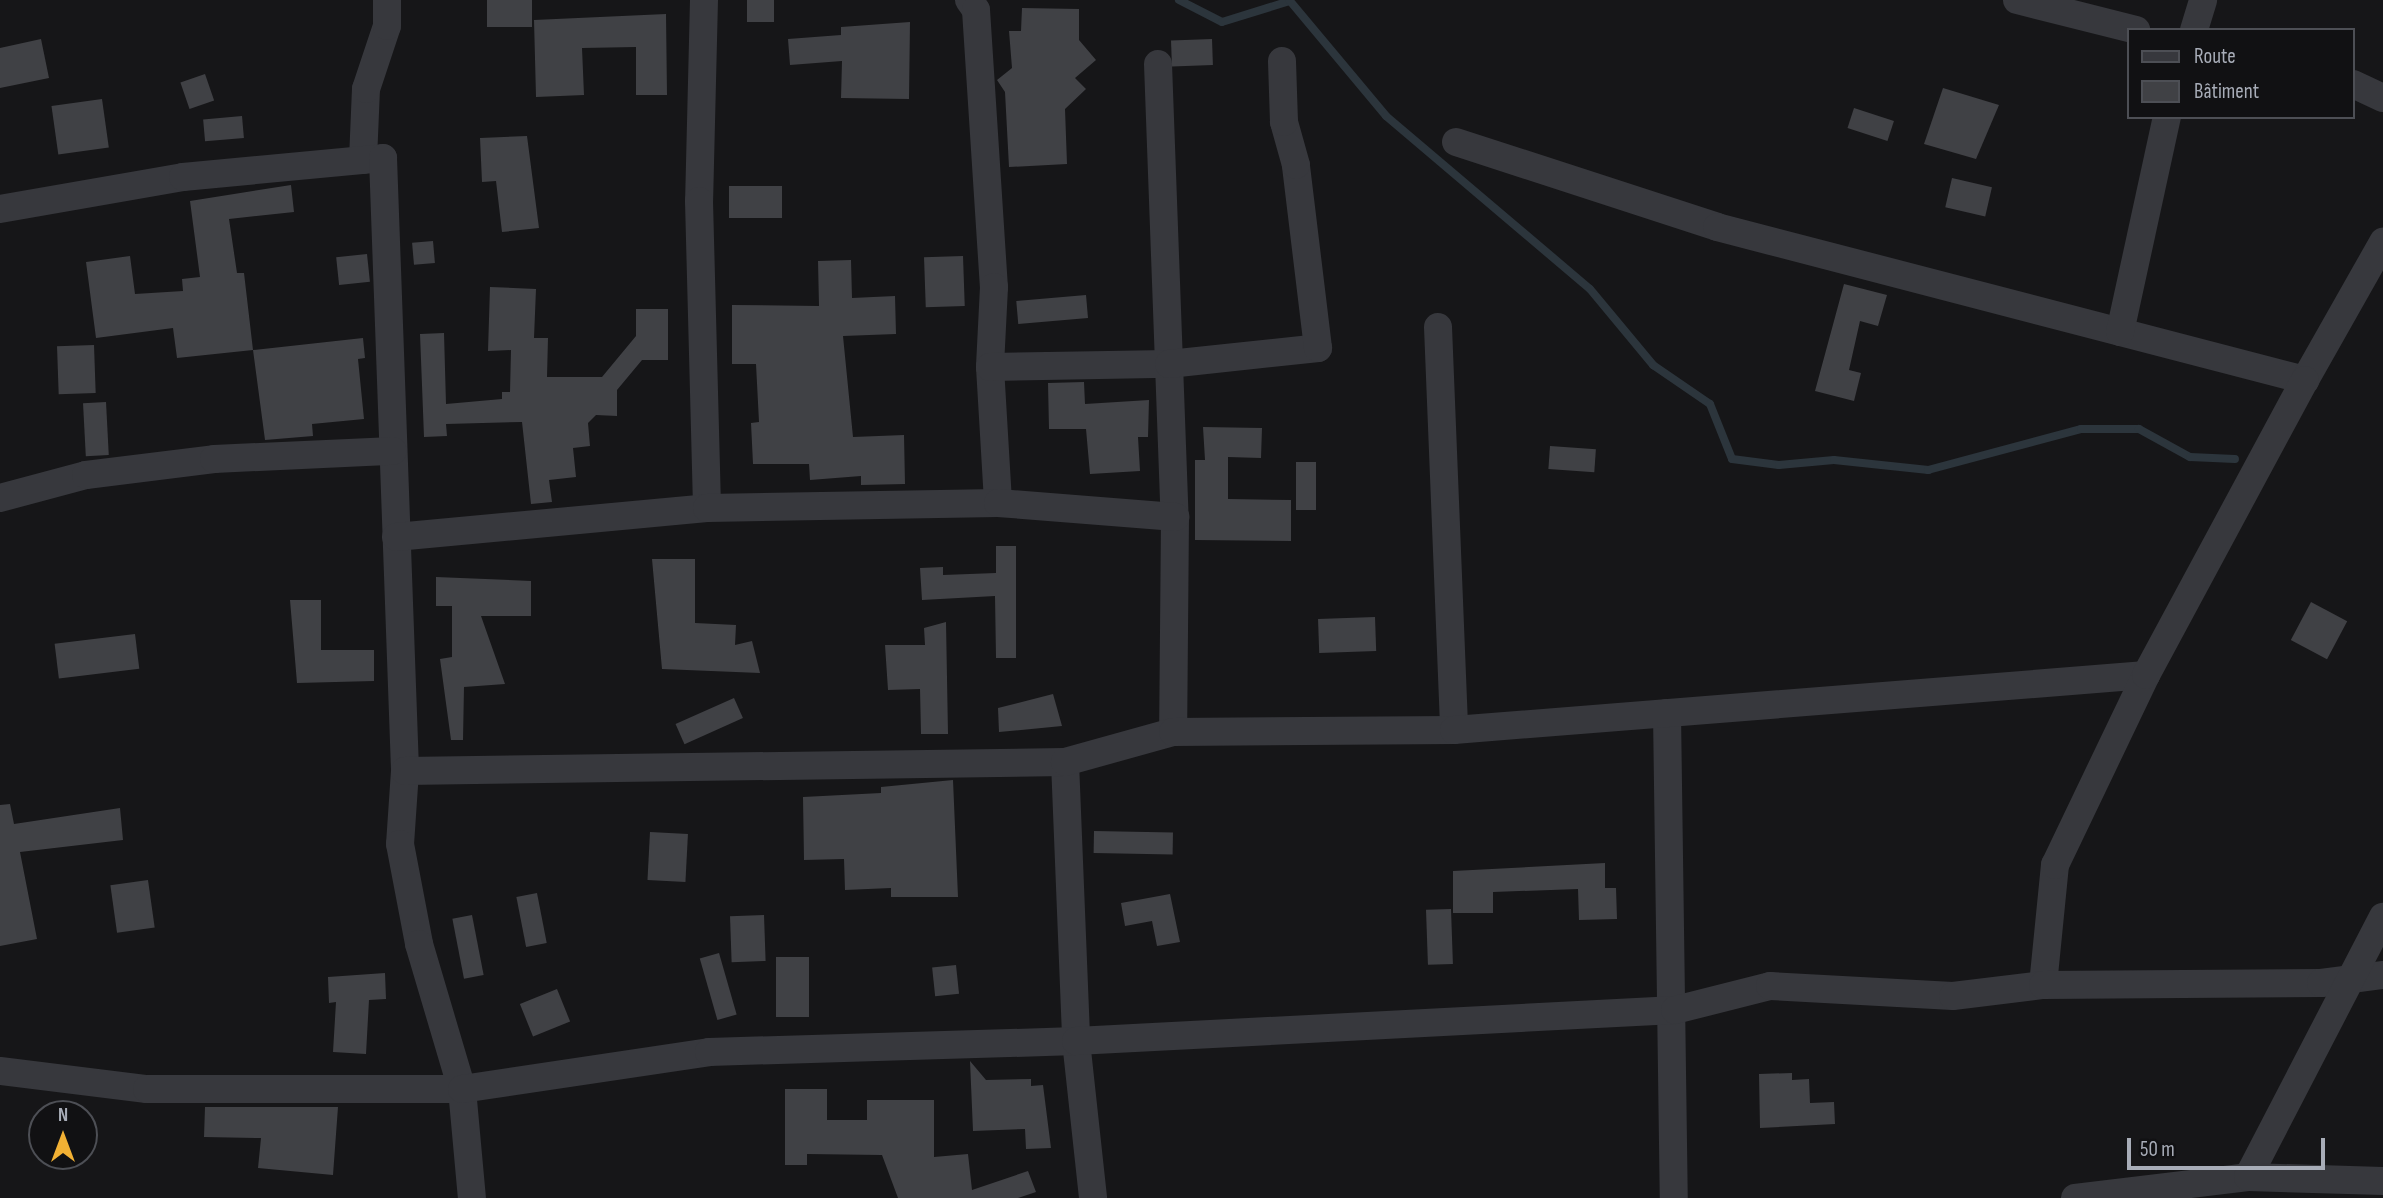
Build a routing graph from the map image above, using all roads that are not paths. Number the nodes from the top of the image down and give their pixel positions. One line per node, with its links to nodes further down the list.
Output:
1 (387, 0): 14 (street)
2 (704, 0): 25 (street)
3 (969, 0): 20 (street)
4 (2017, 0): 6 (street)
5 (2203, 0): 7 (street)
6 (2128, 28)
7 (2195, 28)
8 (1282, 61): 19 (street)
9 (1158, 64): 19 (street)
10 (2355, 84): 11 (street)
11 (2383, 97)
12 (2167, 119): 18 (street)
13 (1456, 142): 18 (street)
14 (363, 160): 15 (street); 22 (street)
15 (0, 209)
16 (2383, 243): 21 (street)
17 (1438, 327): 30 (street)
18 (2120, 332): 21 (street)
19 (1169, 364): 20 (street); 26 (street)
20 (990, 367): 24 (street)
21 (2305, 380): 28 (street)
22 (393, 452): 23 (street); 27 (street)
23 (0, 498)
24 (998, 503): 25 (street); 26 (street)
25 (707, 508): 27 (street)
26 (1175, 517): 31 (street)
27 (396, 537): 33 (street)
28 (2146, 675): 29 (street); 37 (street)
29 (1667, 713): 30 (street); 38 (street)
30 (1454, 730): 31 (street)
31 (1173, 732): 32 (street)
32 (1065, 762): 33 (street); 39 (street)
33 (405, 771): 41 (street)
34 (2383, 917): 36 (street)
35 (2383, 975): 36 (street)
36 (2352, 979): 37 (street); 42 (street)
37 (2043, 985): 38 (street)
38 (1675, 1010): 39 (street); 47 (street)
39 (1076, 1041): 41 (street); 46 (street)
40 (0, 1071): 41 (street)
41 (461, 1089): 45 (street)
42 (2248, 1177): 43 (street); 44 (street)
43 (2383, 1181)
44 (2212, 1190): 48 (street)
45 (472, 1198)
46 (1093, 1198)
47 (1674, 1198)
48 (2075, 1198)

